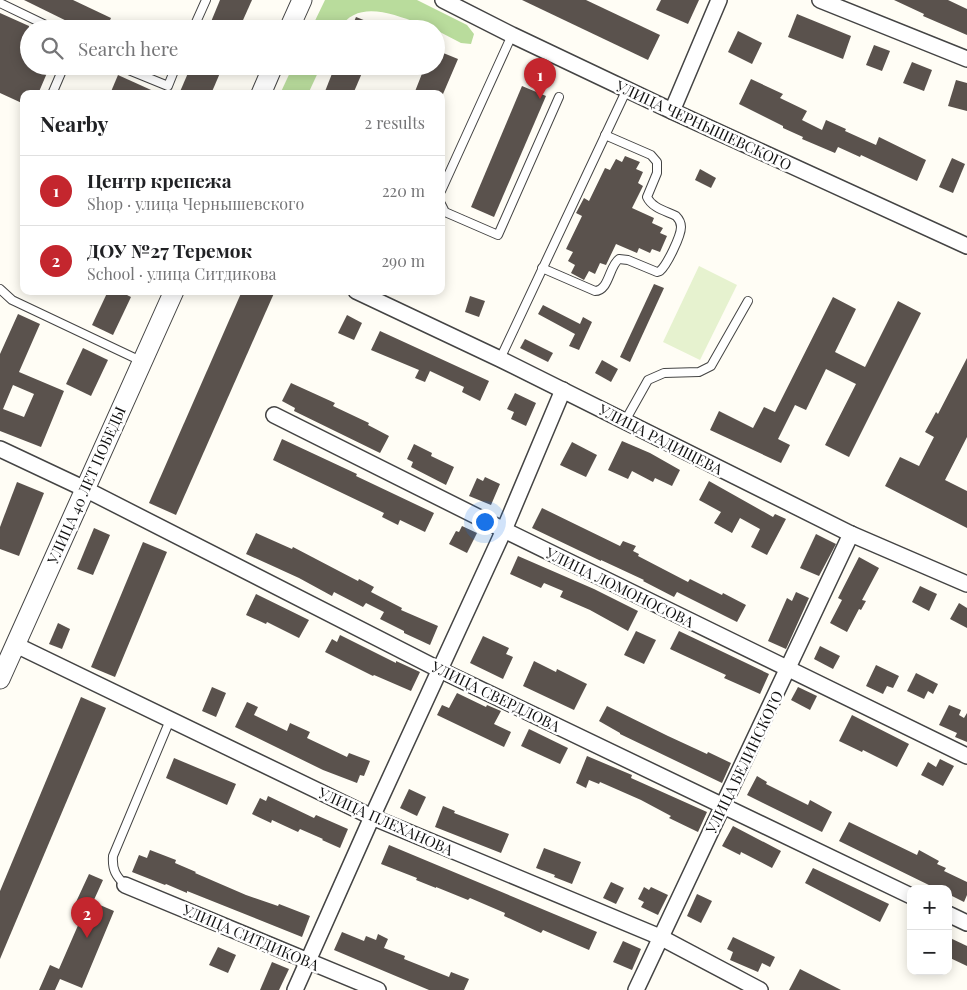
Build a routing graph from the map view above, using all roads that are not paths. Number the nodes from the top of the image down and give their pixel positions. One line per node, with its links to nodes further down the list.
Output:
1 (206, 0): 8 (lane)
2 (302, 0): 9 (street)
3 (443, 0): 10 (street, УЛИЦА ЧЕРНЫШЕВСКОГО)
4 (719, 0): 20 (street)
5 (820, 0): 11 (street)
6 (0, 3): 7 (lane)
7 (35, 20)
8 (197, 20)
9 (293, 20)
10 (512, 35): 16 (street, УЛИЦА ЧЕРНЫШЕВСКОГО); 22 (lane)
11 (967, 59)
12 (60, 75): 17 (lane)
13 (141, 75): 14 (lane)
14 (172, 75)
15 (269, 75): 18 (street)
16 (627, 89): 20 (street, УЛИЦА ЧЕРНЫШЕВСКОГО); 21 (lane)
17 (54, 90)
18 (263, 90)
19 (559, 97): 23 (lane)
20 (672, 111): 24 (street, УЛИЦА ЧЕРНЫШЕВСКОГО)
21 (605, 135): 25 (lane); 25 (lane)
22 (445, 181)
23 (445, 212)
24 (967, 246)
25 (542, 268): 30 (lane)
26 (0, 289): 31 (lane)
27 (172, 295): 31 (street, УЛИЦА 40 ЛЕТ ПОБЕДЫ)
28 (365, 295): 30 (street, УЛИЦА РАДИЩЕВА)
29 (748, 301): 34 (lane)
30 (500, 358): 32 (street, УЛИЦА РАДИЩЕВА)
31 (141, 361): 36 (street, УЛИЦА 40 ЛЕТ ПОБЕДЫ)
32 (564, 390): 34 (street, УЛИЦА РАДИЩЕВА); 37 (street)
33 (274, 415): 37 (street, УЛИЦА ЛОМОНОСОВА)
34 (625, 421): 38 (street, УЛИЦА РАДИЩЕВА)
35 (0, 449): 36 (street, УЛИЦА СВЕРДЛОВА)
36 (85, 489): 40 (street, УЛИЦА 40 ЛЕТ ПОБЕДЫ); 41 (street, УЛИЦА СВЕРДЛОВА)
37 (504, 530): 41 (street); 42 (street, УЛИЦА ЛОМОНОСОВА)
38 (851, 534): 39 (street, УЛИЦА РАДИЩЕВА); 42 (street, УЛИЦА БЕЛИНСКОГО)
39 (967, 584)
40 (11, 650): 43 (street, УЛИЦА 40 ЛЕТ ПОБЕДЫ); 44 (street, УЛИЦА ПЛЕХАНОВА)
41 (440, 670): 46 (street, УЛИЦА СВЕРДЛОВА); 47 (street)
42 (788, 670): 45 (street, УЛИЦА ЛОМОНОСОВА); 46 (street, УЛИЦА БЕЛИНСКОГО)
43 (0, 679)
44 (170, 720): 47 (street, УЛИЦА ПЛЕХАНОВА); 48 (lane)
45 (967, 756)
46 (723, 805): 49 (street, УЛИЦА СВЕРДЛОВА); 52 (street, УЛИЦА БЕЛИНСКОГО)
47 (372, 817): 52 (street, УЛИЦА ПЛЕХАНОВА); 53 (street)
48 (125, 885): 53 (street, УЛИЦА СИТДИКОВА)
49 (907, 894)
50 (952, 916): 51 (street)
51 (967, 923)
52 (660, 937): 56 (street, УЛИЦА БЕЛИНСКОГО); 57 (street, УЛИЦА ПЛЕХАНОВА)
53 (308, 961): 54 (street); 55 (street, УЛИЦА СИТДИКОВА)
54 (295, 990)
55 (378, 990)
56 (636, 990)
57 (760, 990)

